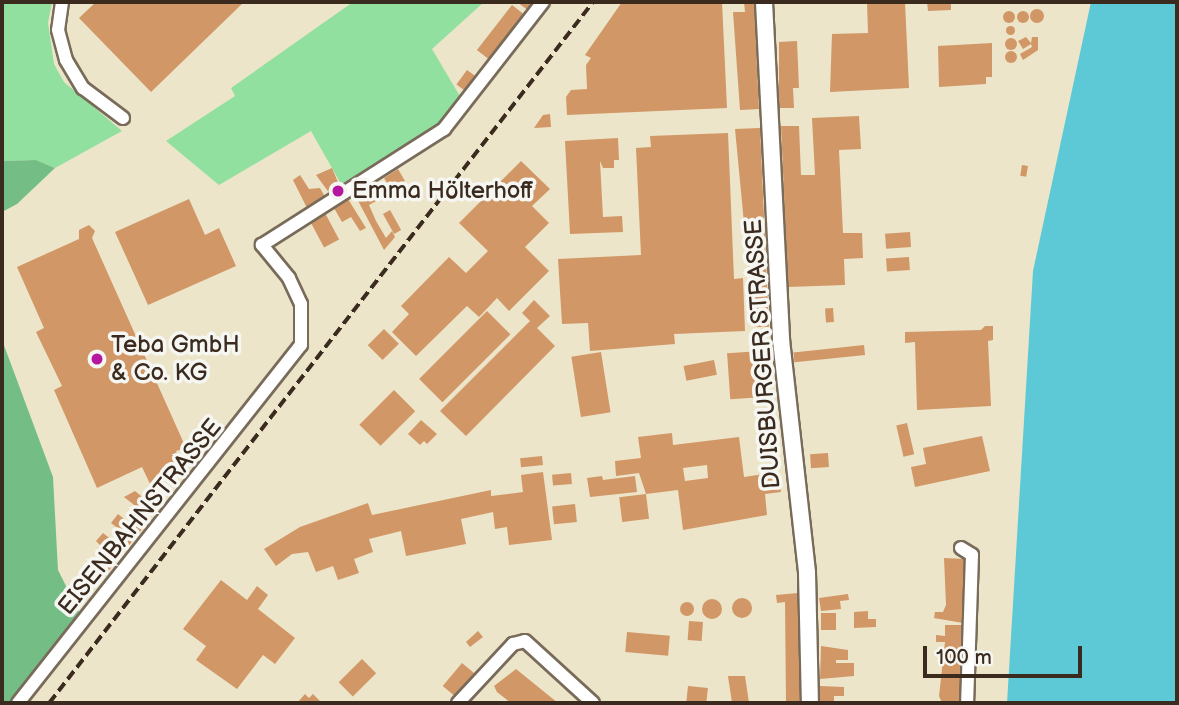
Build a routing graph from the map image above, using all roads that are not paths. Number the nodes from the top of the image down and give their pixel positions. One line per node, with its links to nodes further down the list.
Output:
1 (62, 2): 4 (street)
2 (543, 2): 6 (street, EISENBAHNSTRASSE)
3 (764, 2): 9 (main road, DUISBURGER STRASSE)
4 (123, 118)
5 (961, 548): 10 (street)
6 (18, 703)
7 (458, 703): 8 (street)
8 (593, 703)
9 (810, 703)
10 (967, 703)

